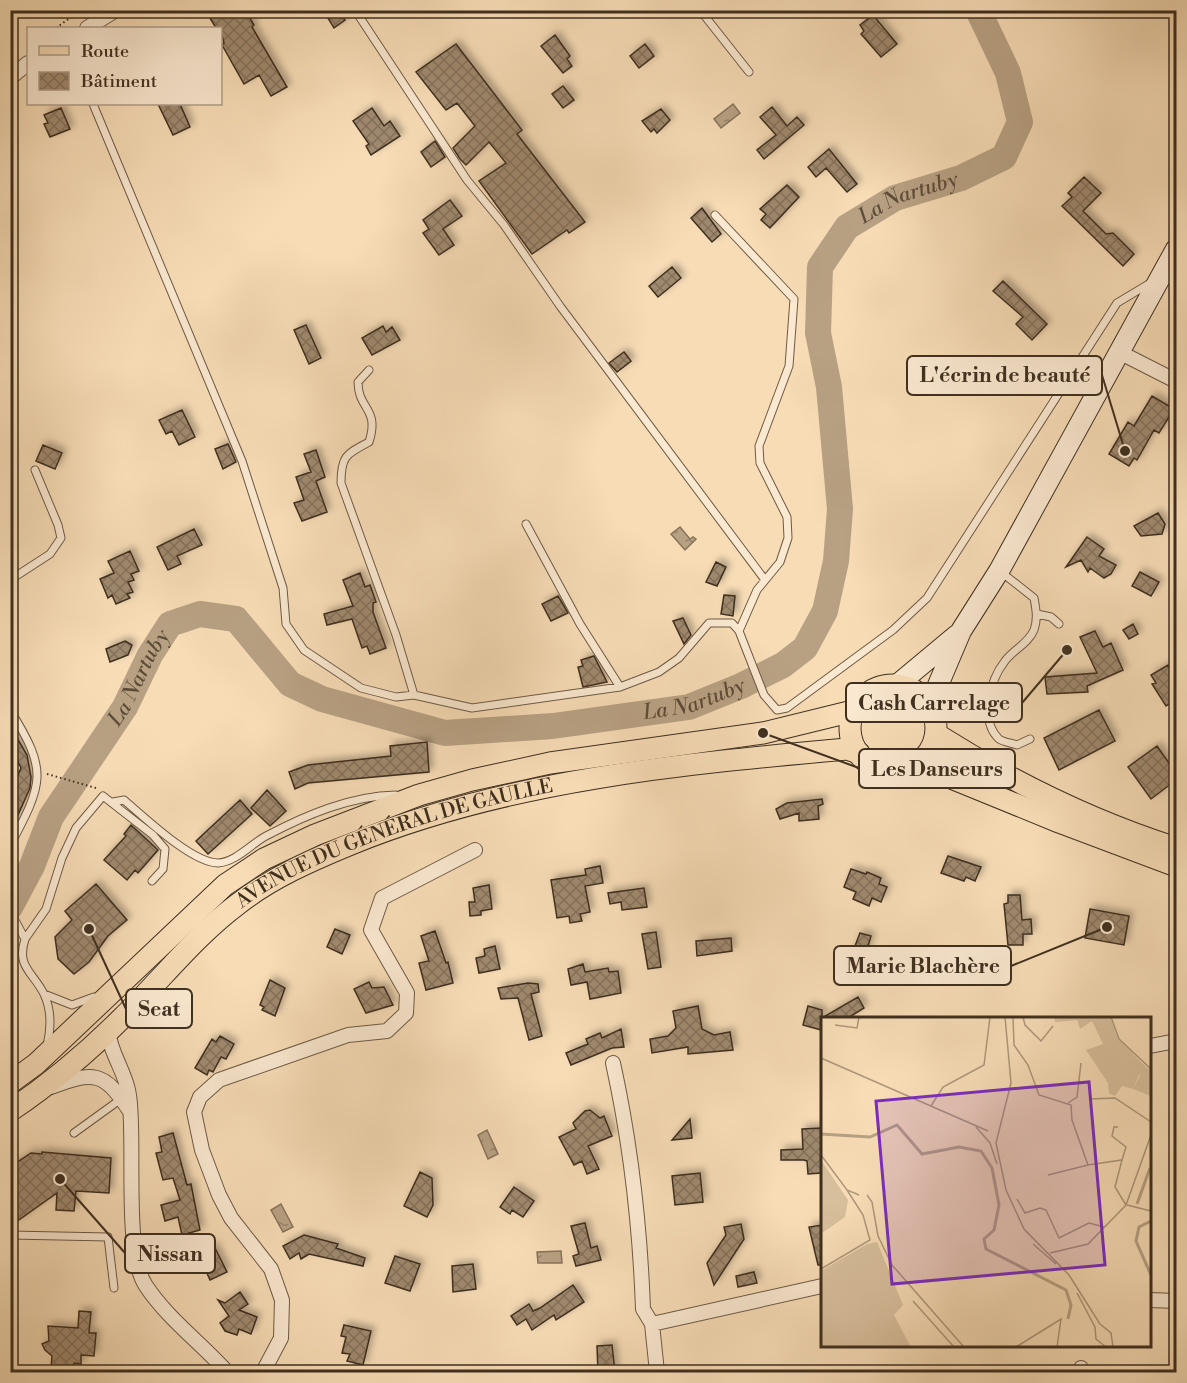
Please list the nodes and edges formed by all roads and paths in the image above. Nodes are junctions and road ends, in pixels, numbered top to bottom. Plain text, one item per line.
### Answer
1 (81, 10) edge
2 (116, 10) edge
3 (355, 10) edge
4 (700, 10) edge
5 (57, 27) edge
6 (89, 27) edge
7 (27, 64) edge
8 (749, 72) dead end
9 (10, 78) edge
10 (93, 105) edge
11 (715, 215) dead end
12 (1176, 249) edge
13 (1161, 276) junction
14 (1119, 352) junction
15 (369, 370) dead end
16 (1176, 381) edge
17 (35, 470) dead end
18 (526, 524) dead end
19 (999, 571) junction
20 (10, 580) edge
21 (765, 580) junction
22 (1037, 614) junction
23 (1059, 624) dead end
24 (739, 631) junction
25 (962, 631) junction
26 (897, 685) junction
27 (620, 687) junction
28 (414, 695) junction
29 (930, 704) junction
30 (10, 710) edge
31 (854, 711) junction
32 (936, 734) junction
33 (1030, 739) dead end
34 (859, 753) junction
35 (917, 764) junction
36 (51, 776) dead end
37 (88, 783) dead end
38 (419, 795) junction
39 (113, 802) junction
40 (10, 846) edge
41 (1176, 848) edge
42 (475, 850) dead end
43 (1176, 866) edge
44 (152, 880) dead end
45 (10, 910) edge
46 (25, 939) junction
47 (155, 951) junction
48 (44, 994) junction
49 (108, 1030) junction
50 (1176, 1041) edge
51 (1151, 1046) edge
52 (613, 1063) dead end
53 (36, 1064) junction
54 (10, 1083) edge
55 (35, 1094) junction
56 (122, 1099) junction
57 (10, 1111) edge
58 (130, 1112) junction
59 (74, 1133) dead end
60 (10, 1235) edge
61 (821, 1287) edge
62 (114, 1288) dead end
63 (1151, 1300) edge
64 (1176, 1301) edge
65 (652, 1324) junction
66 (227, 1372) edge
67 (262, 1372) edge
68 (657, 1372) edge

1 - 5 path
2 - 6 street
3 - 21 lane
4 - 8 lane
7 - 9 street
10 - 28 lane
11 - 21 lane
12 - 13 main road
13 - 14 main road
13 - 24 lane
14 - 16 street
14 - 19 main road
15 - 28 lane
17 - 20 lane
18 - 27 lane
19 - 22 lane
19 - 25 main road
21 - 24 lane
22 - 23 lane
22 - 33 lane
24 - 27 lane
25 - 26 main road
25 - 29 main road
26 - 29 main road
26 - 31 main road
27 - 28 lane
29 - 32 main road
30 - 40 lane
31 - 34 main road
31 - 38 main road, AVENUE DU GÉNÉRAL DE GAULLE
32 - 35 main road
32 - 41 main road
34 - 35 main road
34 - 49 main road, AVENUE DU GÉNÉRAL DE GAULLE
35 - 43 main road
36 - 37 path
38 - 39 lane
38 - 47 main road, AVENUE DU GÉNÉRAL DE GAULLE
39 - 44 lane
39 - 46 lane
42 - 67 street
45 - 46 lane
46 - 48 lane
47 - 48 lane
47 - 53 main road, AVENUE DU GÉNÉRAL DE GAULLE
48 - 53 lane
49 - 55 main road, AVENUE DU GÉNÉRAL DE GAULLE
49 - 58 street
50 - 51 street
52 - 65 street
53 - 54 main road, AVENUE DU GÉNÉRAL DE GAULLE
55 - 56 street
55 - 57 main road, AVENUE DU GÉNÉRAL DE GAULLE
56 - 58 street
56 - 59 lane
58 - 66 street
60 - 62 lane
61 - 65 street
63 - 64 street
65 - 68 street

